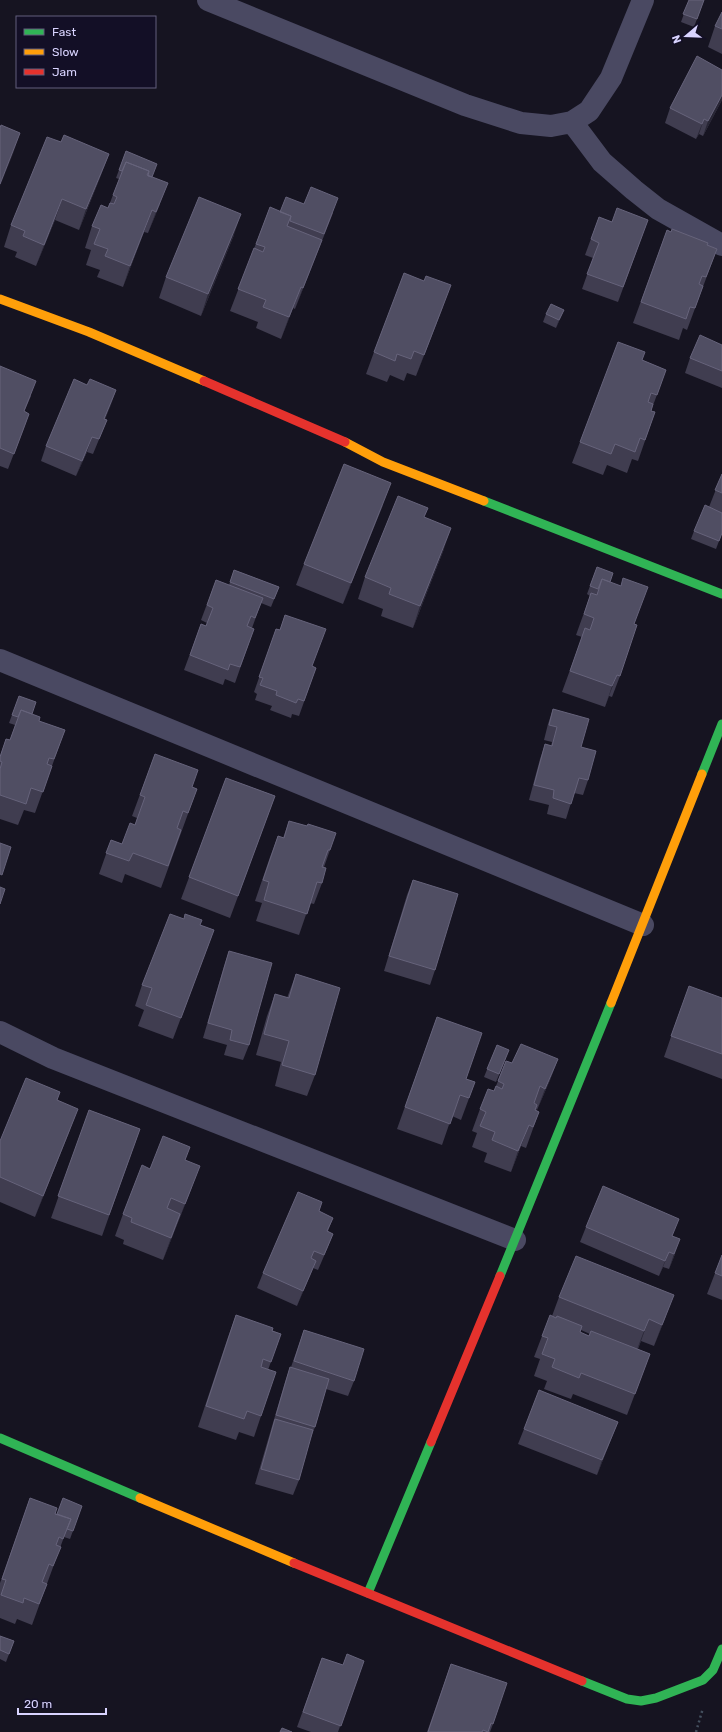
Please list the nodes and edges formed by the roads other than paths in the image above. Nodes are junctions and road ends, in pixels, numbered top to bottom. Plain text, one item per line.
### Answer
1 (208, 0) edge
2 (643, 0) edge
3 (572, 122) junction
4 (722, 245) edge
5 (0, 299) edge
6 (722, 594) edge
7 (0, 660) edge
8 (722, 724) edge
9 (643, 925) junction
10 (0, 1032) edge
11 (516, 1240) junction
12 (0, 1438) edge
13 (368, 1594) junction
14 (722, 1649) edge

1 - 3 street
2 - 3 street
3 - 4 street
5 - 6 street
7 - 9 street
8 - 9 street
9 - 11 street
10 - 11 street
11 - 13 street
12 - 13 street
13 - 14 street

